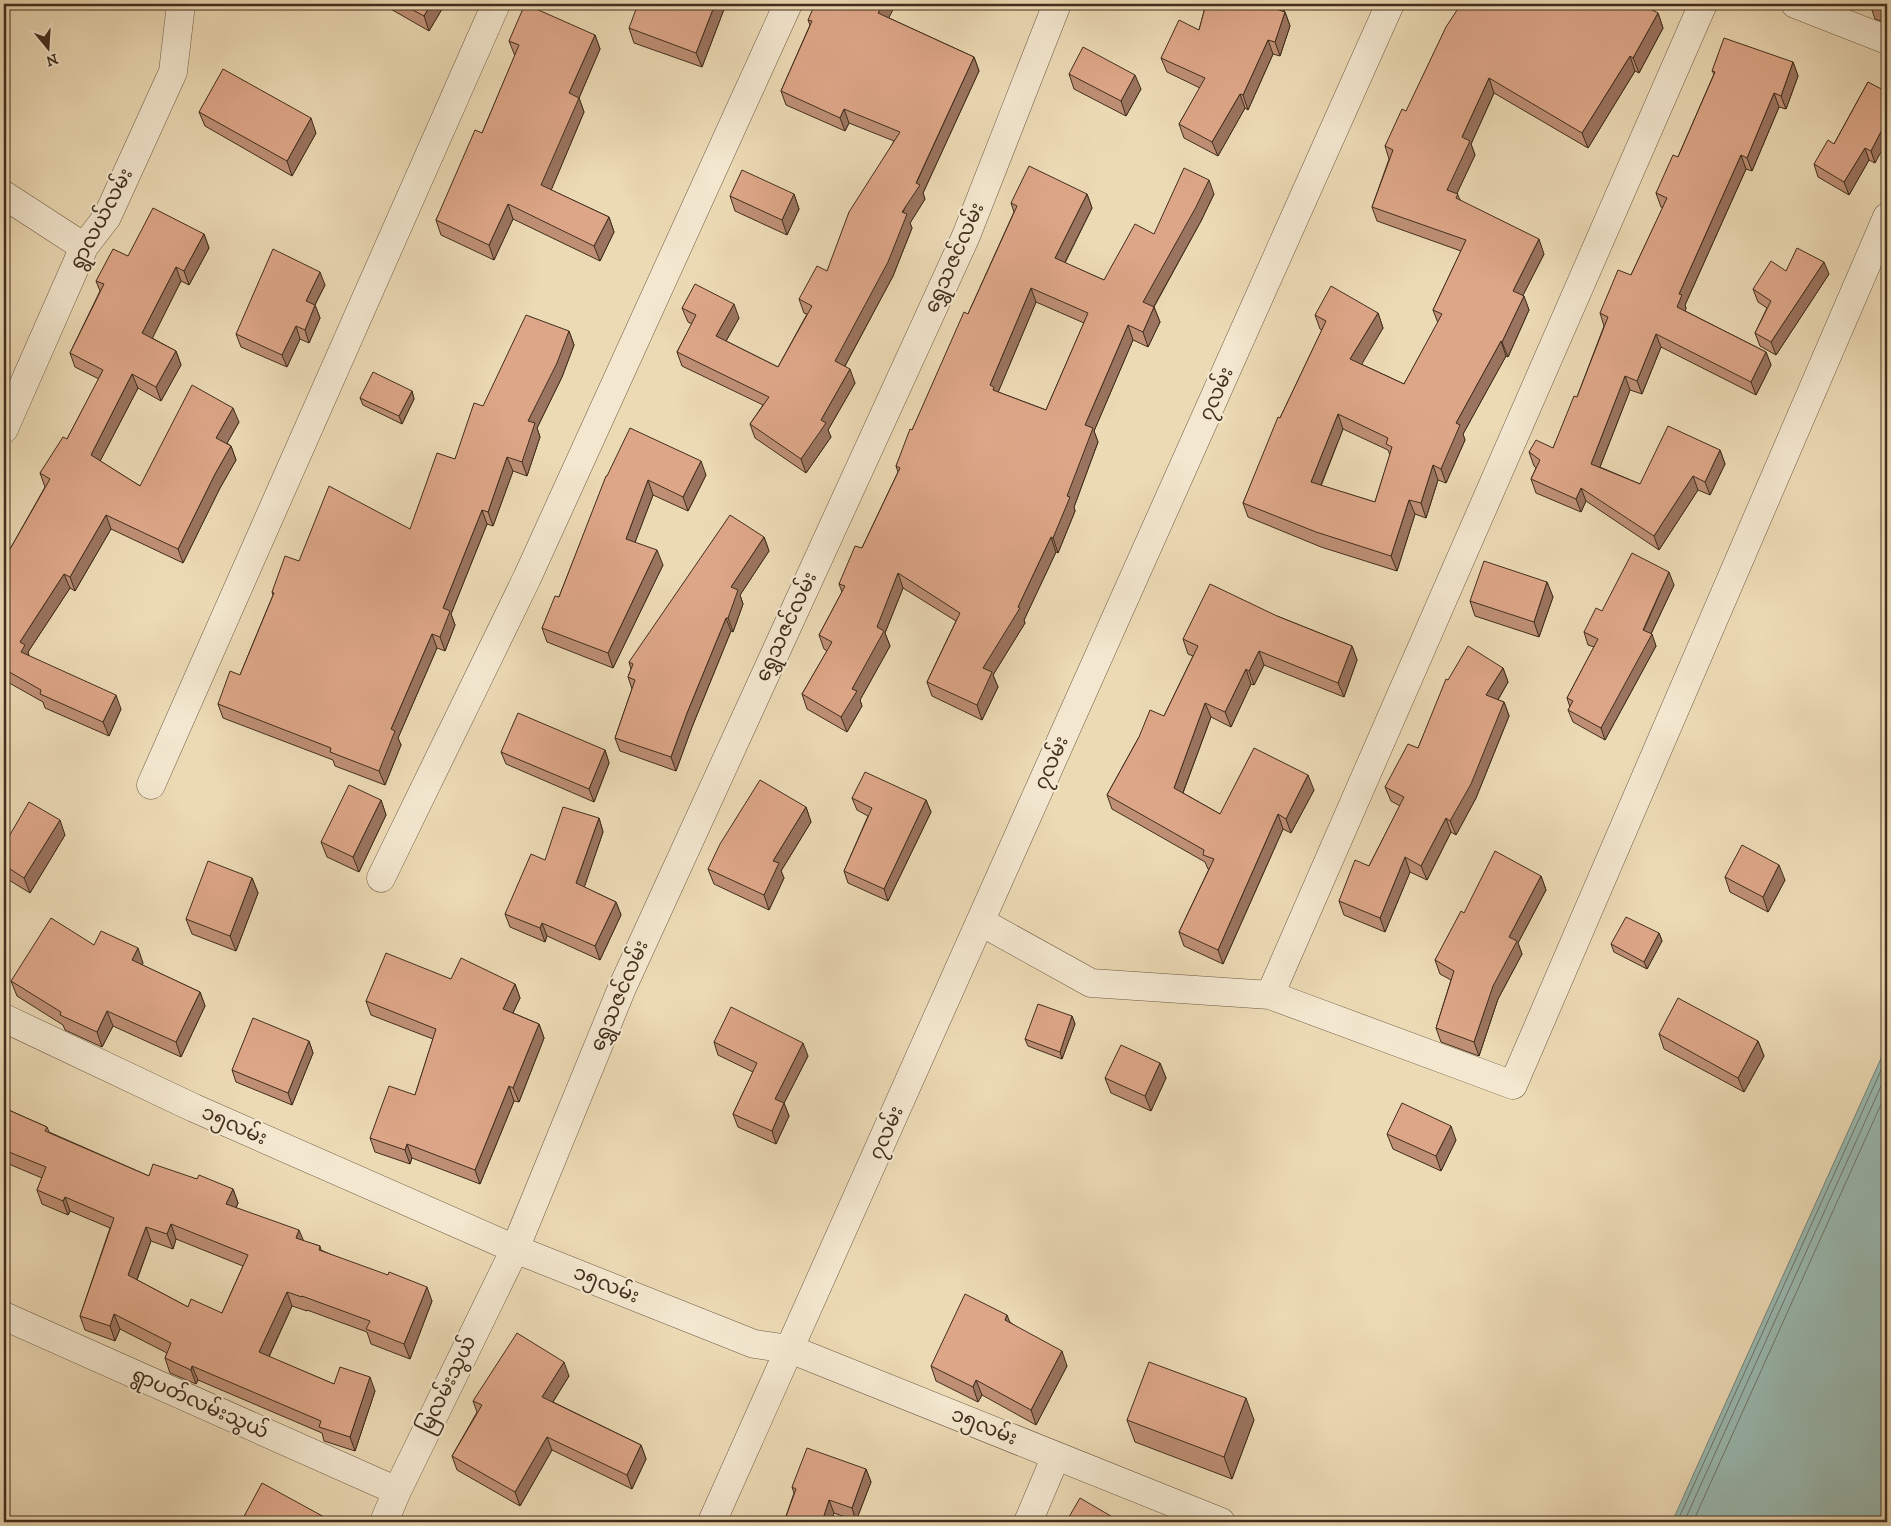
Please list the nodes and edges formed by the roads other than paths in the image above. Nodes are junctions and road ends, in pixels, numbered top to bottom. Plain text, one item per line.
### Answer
1 (181, 4) edge
2 (496, 4) edge
3 (788, 4) edge
4 (1057, 4) edge
5 (1390, 4) edge
6 (1703, 4) edge
7 (1795, 4) edge
8 (1887, 40) edge
9 (4, 195) edge
10 (1887, 217) edge
11 (84, 247) junction
12 (4, 429) edge
13 (151, 785) dead end
14 (381, 878) dead end
15 (981, 922) junction
16 (1270, 995) junction
17 (4, 1018) edge
18 (515, 1249) junction
19 (4, 1316) edge
20 (790, 1349) junction
21 (1056, 1456) junction
22 (397, 1491) junction
23 (384, 1522) edge
24 (712, 1522) edge
25 (1028, 1522) edge
26 (1221, 1522) edge

1 - 11 street, ရွာလယ်လမ်း
2 - 13 street
3 - 14 street
4 - 18 street, ရွှေသဇင်လမ်း
5 - 15 street, ၇လမ်း
6 - 16 street
7 - 8 street
9 - 11 street
10 - 16 street
11 - 12 street, ရွာလယ်လမ်း
15 - 16 street
15 - 20 street, ၇လမ်း
17 - 18 street, ၁၅လမ်း
18 - 20 street, ၁၅လမ်း
18 - 22 street, မြလမ်းသွယ်
19 - 22 street, ရွာပတ်လမ်းသွယ်
20 - 21 street, ၁၅လမ်း
20 - 24 street, ၇လမ်း
21 - 25 street
21 - 26 street, ၁၅လမ်း
22 - 23 street, မြလမ်းသွယ်

